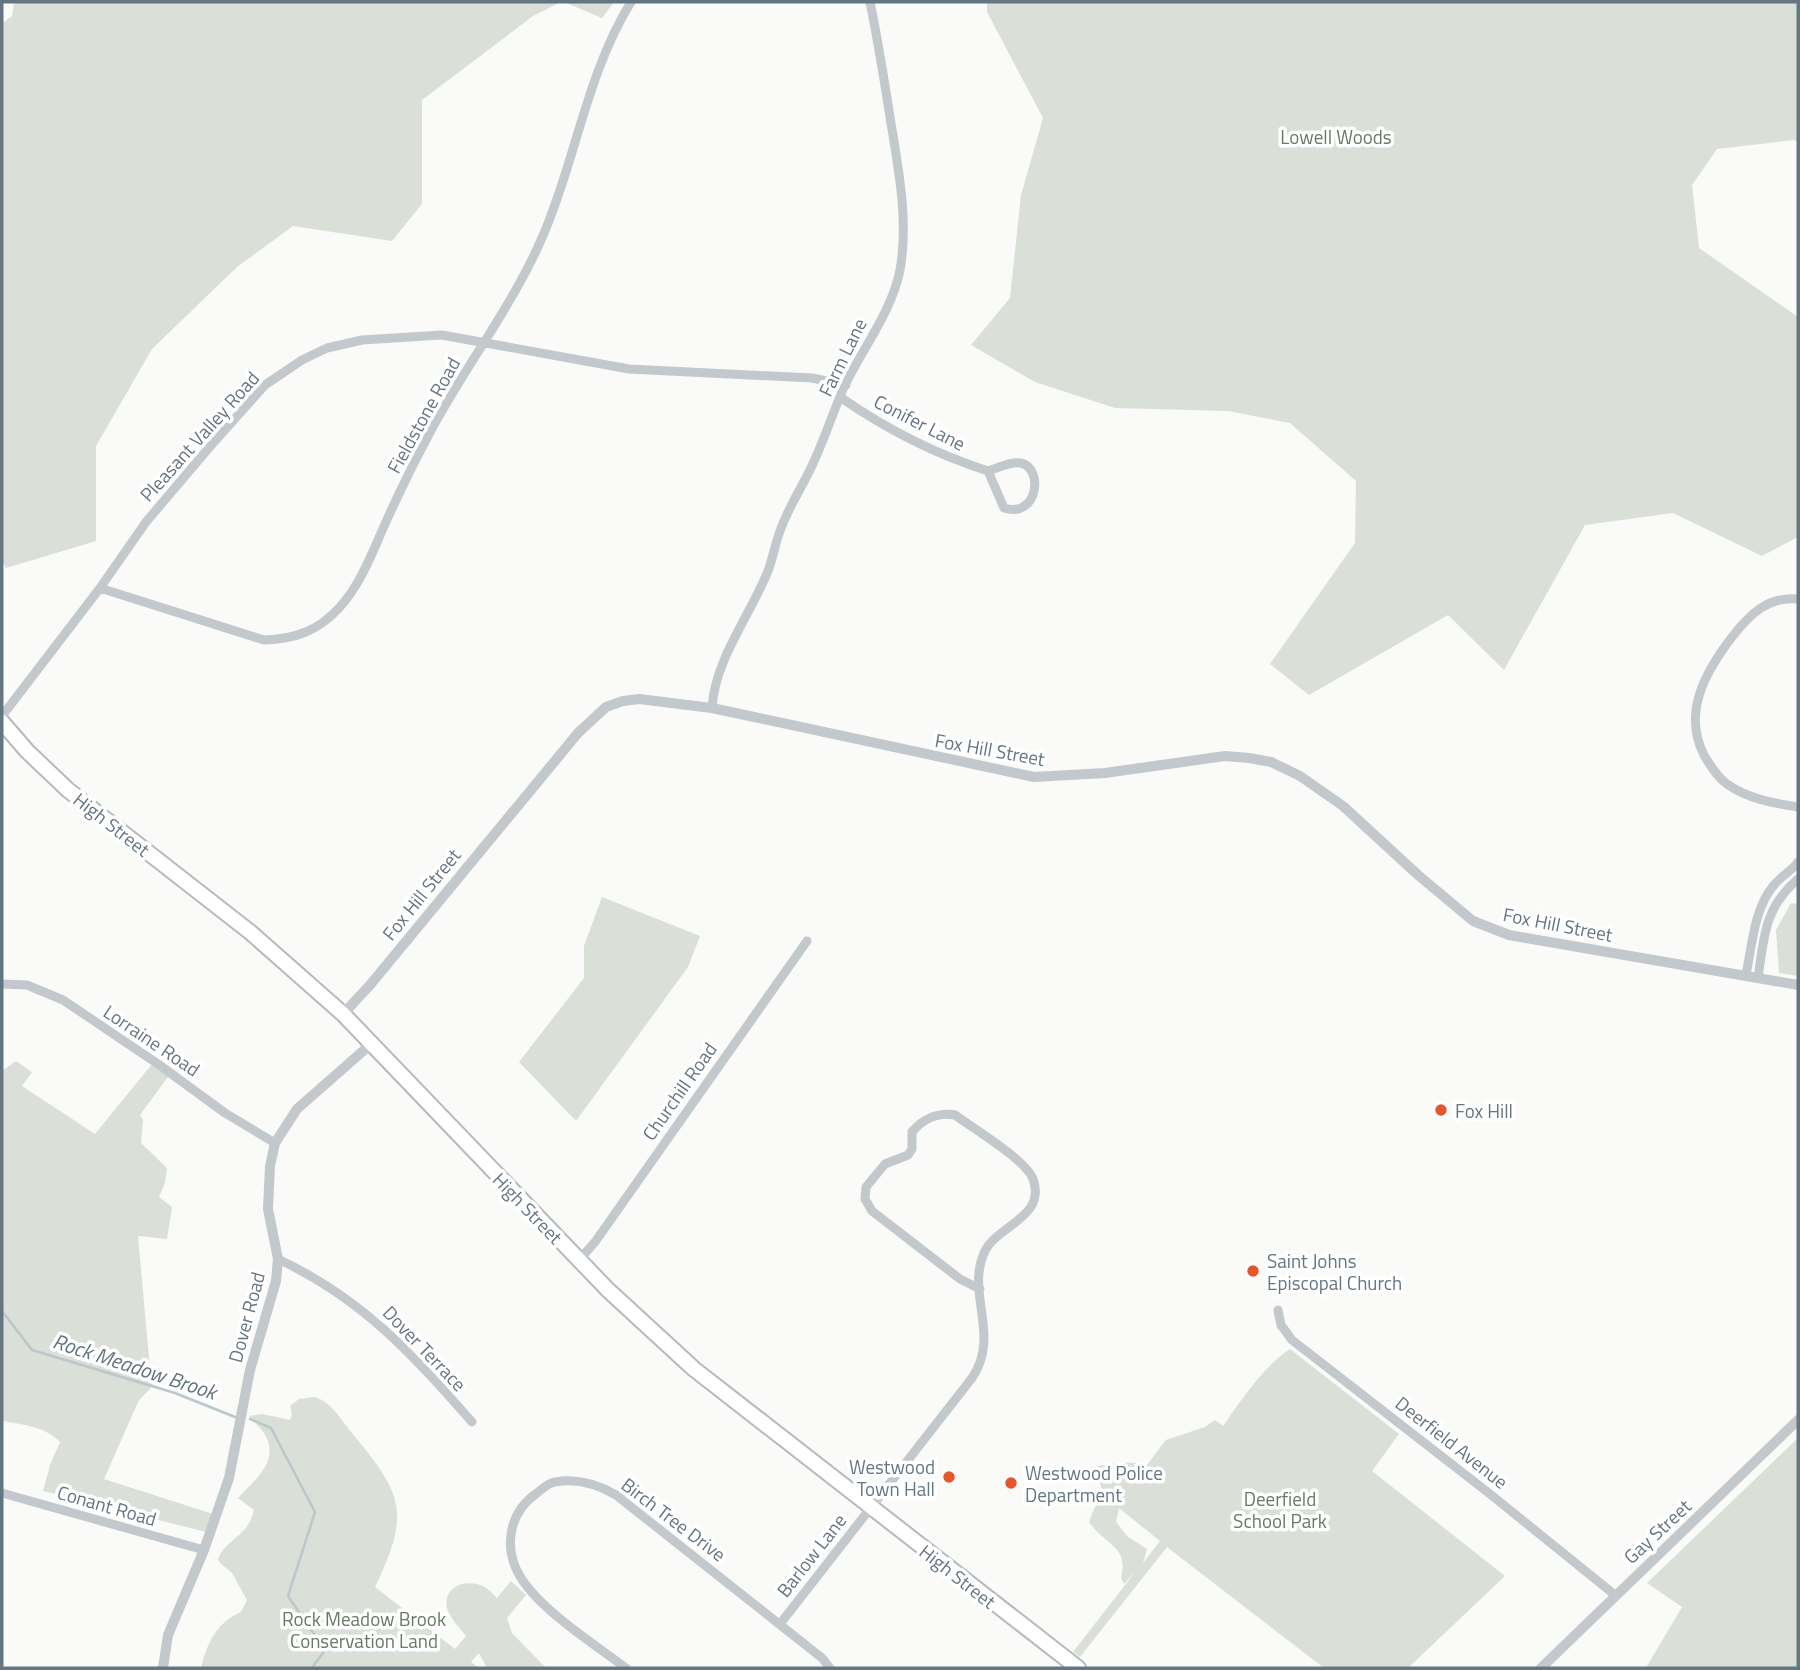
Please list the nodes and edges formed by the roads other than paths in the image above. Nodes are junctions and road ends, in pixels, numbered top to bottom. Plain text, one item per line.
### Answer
1 (631, 2) edge
2 (870, 2) edge
3 (485, 343) junction
4 (846, 385) junction
5 (840, 397) junction
6 (988, 471) junction
7 (100, 588) junction
8 (1798, 599) edge
9 (712, 708) junction
10 (2, 716) edge
11 (2, 722) edge
12 (1798, 807) edge
13 (1798, 862) edge
14 (1798, 879) edge
15 (807, 941) dead end
16 (1746, 975) junction
17 (1759, 978) junction
18 (2, 984) edge
19 (1798, 985) edge
20 (343, 1014) junction
21 (371, 1044) junction
22 (275, 1143) junction
23 (278, 1259) junction
24 (579, 1260) junction
25 (980, 1289) junction
26 (1278, 1310) dead end
27 (1798, 1420) edge
28 (472, 1422) dead end
29 (2, 1493) edge
30 (870, 1507) junction
31 (204, 1550) junction
32 (1615, 1595) junction
33 (780, 1624) junction
34 (163, 1668) edge
35 (626, 1668) edge
36 (830, 1668) edge
37 (1078, 1668) edge
38 (1541, 1668) edge

1 - 3 street, Fieldstone Road
2 - 4 street, Farm Lane
3 - 4 street, Pleasant Valley Road
3 - 7 street, Pleasant Valley Road
3 - 7 street, Fieldstone Road
4 - 5 street, Farm Lane
5 - 6 street, Conifer Lane
5 - 9 street, Farm Lane
6 - 6 street
7 - 10 street, Pleasant Valley Road
8 - 12 street
9 - 16 street, Fox Hill Street
9 - 20 street, Fox Hill Street
11 - 20 main road, High Street
13 - 16 street
14 - 17 street
15 - 24 street, Churchill Road
16 - 17 street, Fox Hill Street
17 - 19 street, Fox Hill Street
18 - 22 street, Lorraine Road
20 - 21 main road, High Street
21 - 22 street, Dover Road
21 - 24 main road, High Street
22 - 23 street, Dover Road
23 - 28 street, Dover Terrace
23 - 31 street, Dover Road
24 - 30 main road, High Street
25 - 25 street, Barlow Lane
25 - 30 street, Barlow Lane
26 - 32 street, Deerfield Avenue
27 - 32 street, Gay Street
29 - 31 street, Conant Road
30 - 33 street, Barlow Lane
30 - 37 main road, High Street
31 - 34 street, Dover Road
32 - 38 street, Gay Street
33 - 35 street, Birch Tree Drive
33 - 36 street, Birch Tree Drive

